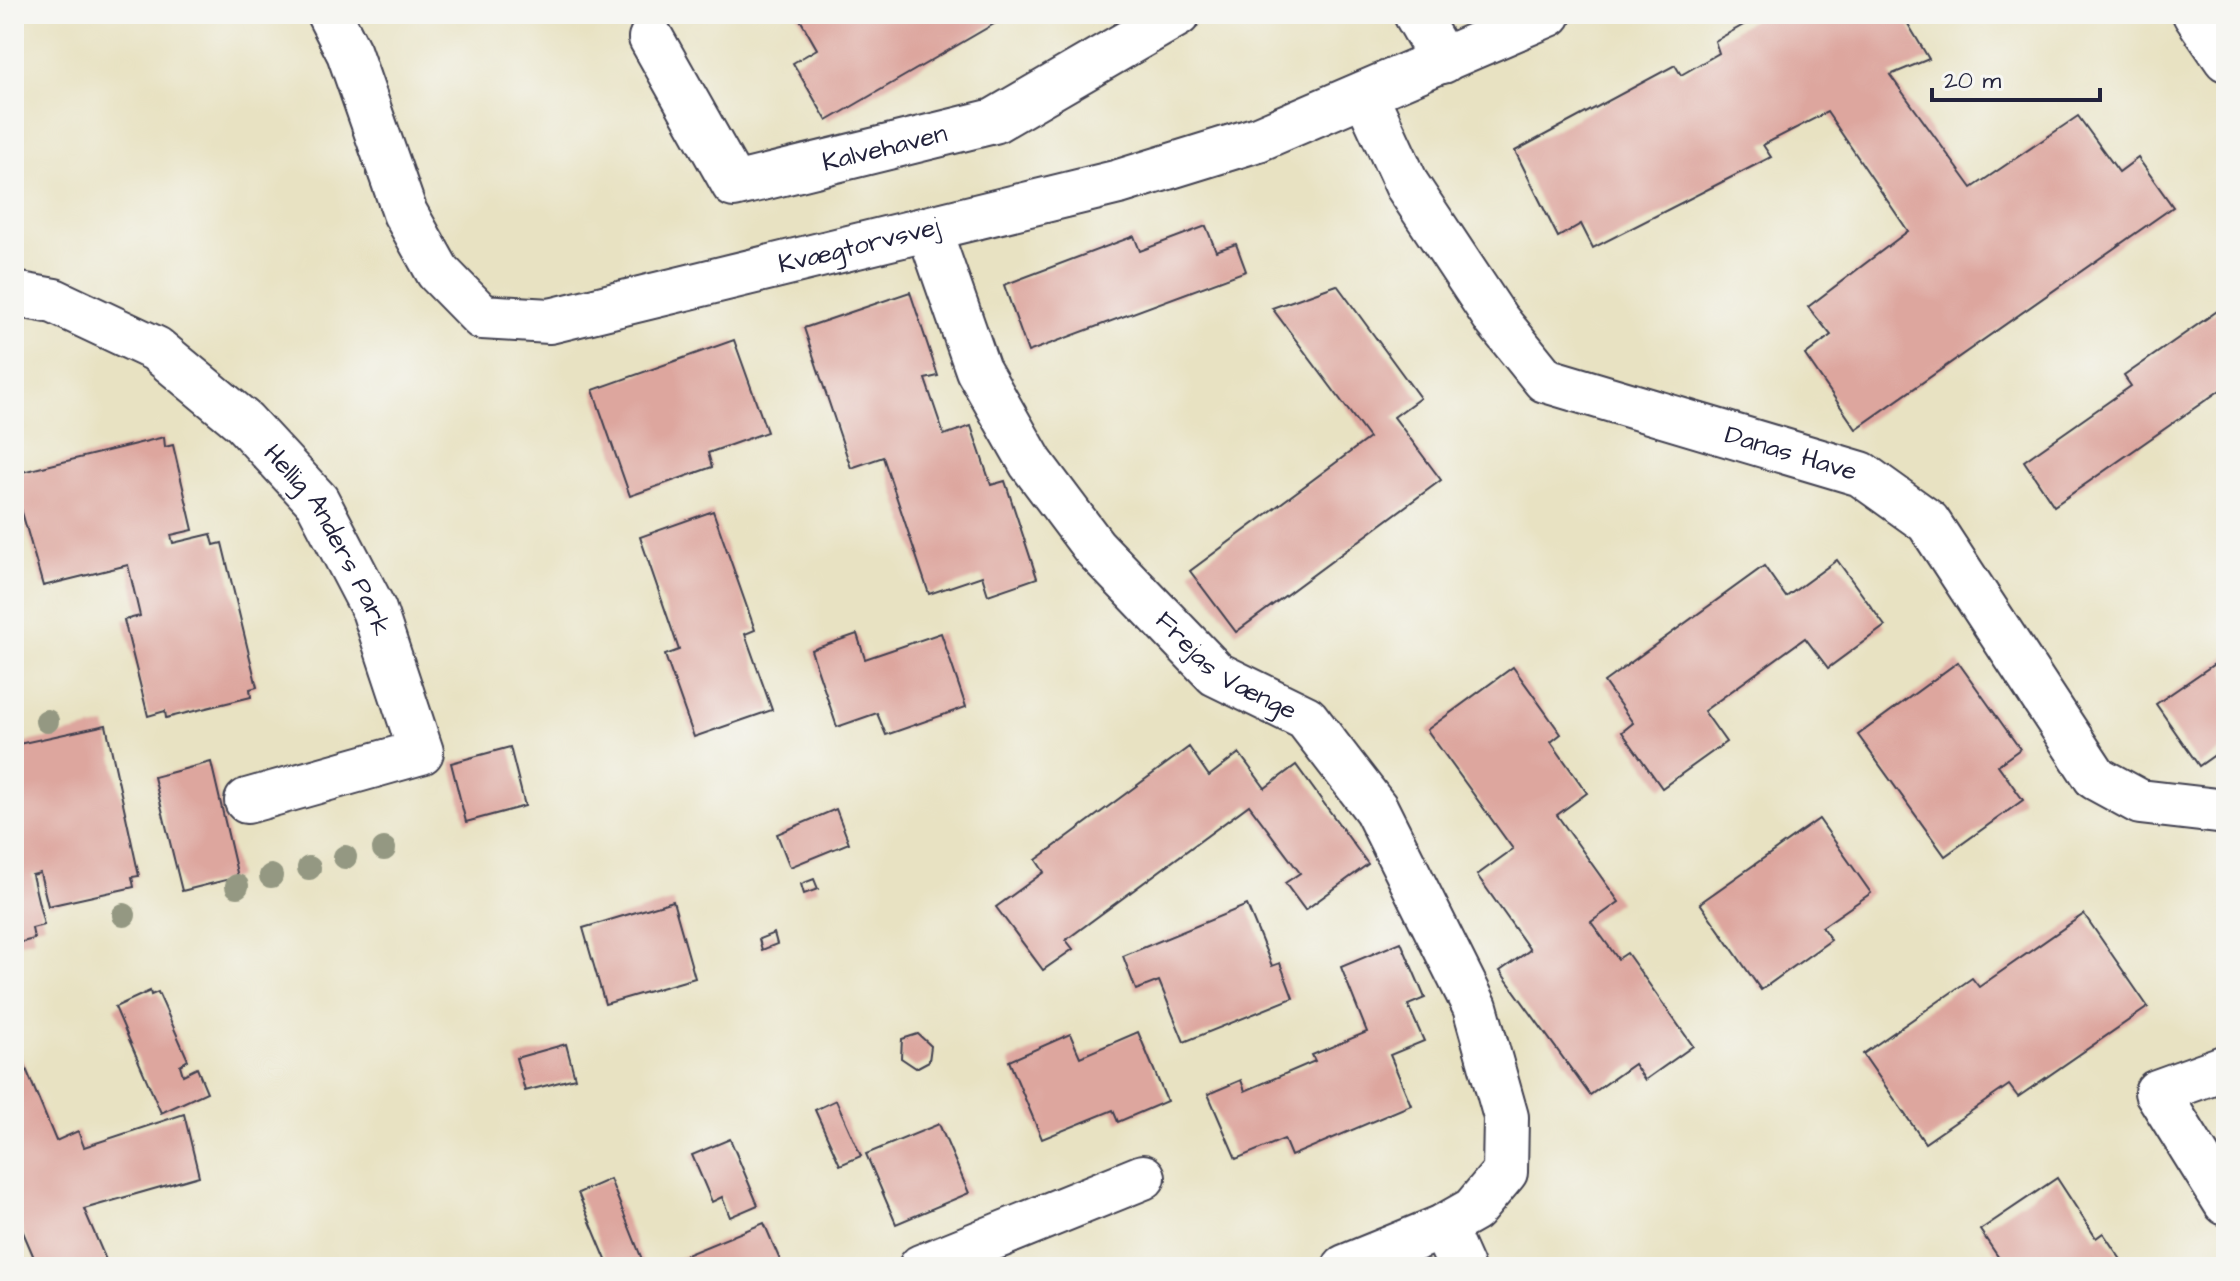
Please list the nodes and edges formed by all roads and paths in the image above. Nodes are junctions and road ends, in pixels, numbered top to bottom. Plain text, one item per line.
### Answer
1 (329, 14) edge
2 (1178, 14) edge
3 (1416, 14) edge
4 (1549, 14) edge
5 (2195, 14) edge
6 (651, 38) dead end
7 (2226, 59) edge
8 (1443, 61) junction
9 (1365, 94) junction
10 (929, 230) junction
11 (14, 294) edge
12 (247, 801) dead end
13 (2226, 812) edge
14 (2226, 1067) edge
15 (1143, 1177) dead end
16 (2226, 1203) edge
17 (1443, 1227) junction
18 (921, 1267) edge
19 (1345, 1267) edge
20 (1461, 1267) edge

1 - 10 street, Kvægtorvsvej
2 - 6 street, Kalvehaven
3 - 8 street
4 - 8 street, Kvægtorvsvej
5 - 7 street
8 - 9 street, Kvægtorvsvej
9 - 10 street, Kvægtorvsvej
9 - 13 street, Danas Have
10 - 17 street, Frejas Vænge
11 - 12 street, Hellig Anders Park
14 - 16 street
15 - 18 street
17 - 19 street, Frejas Vænge
17 - 20 street

